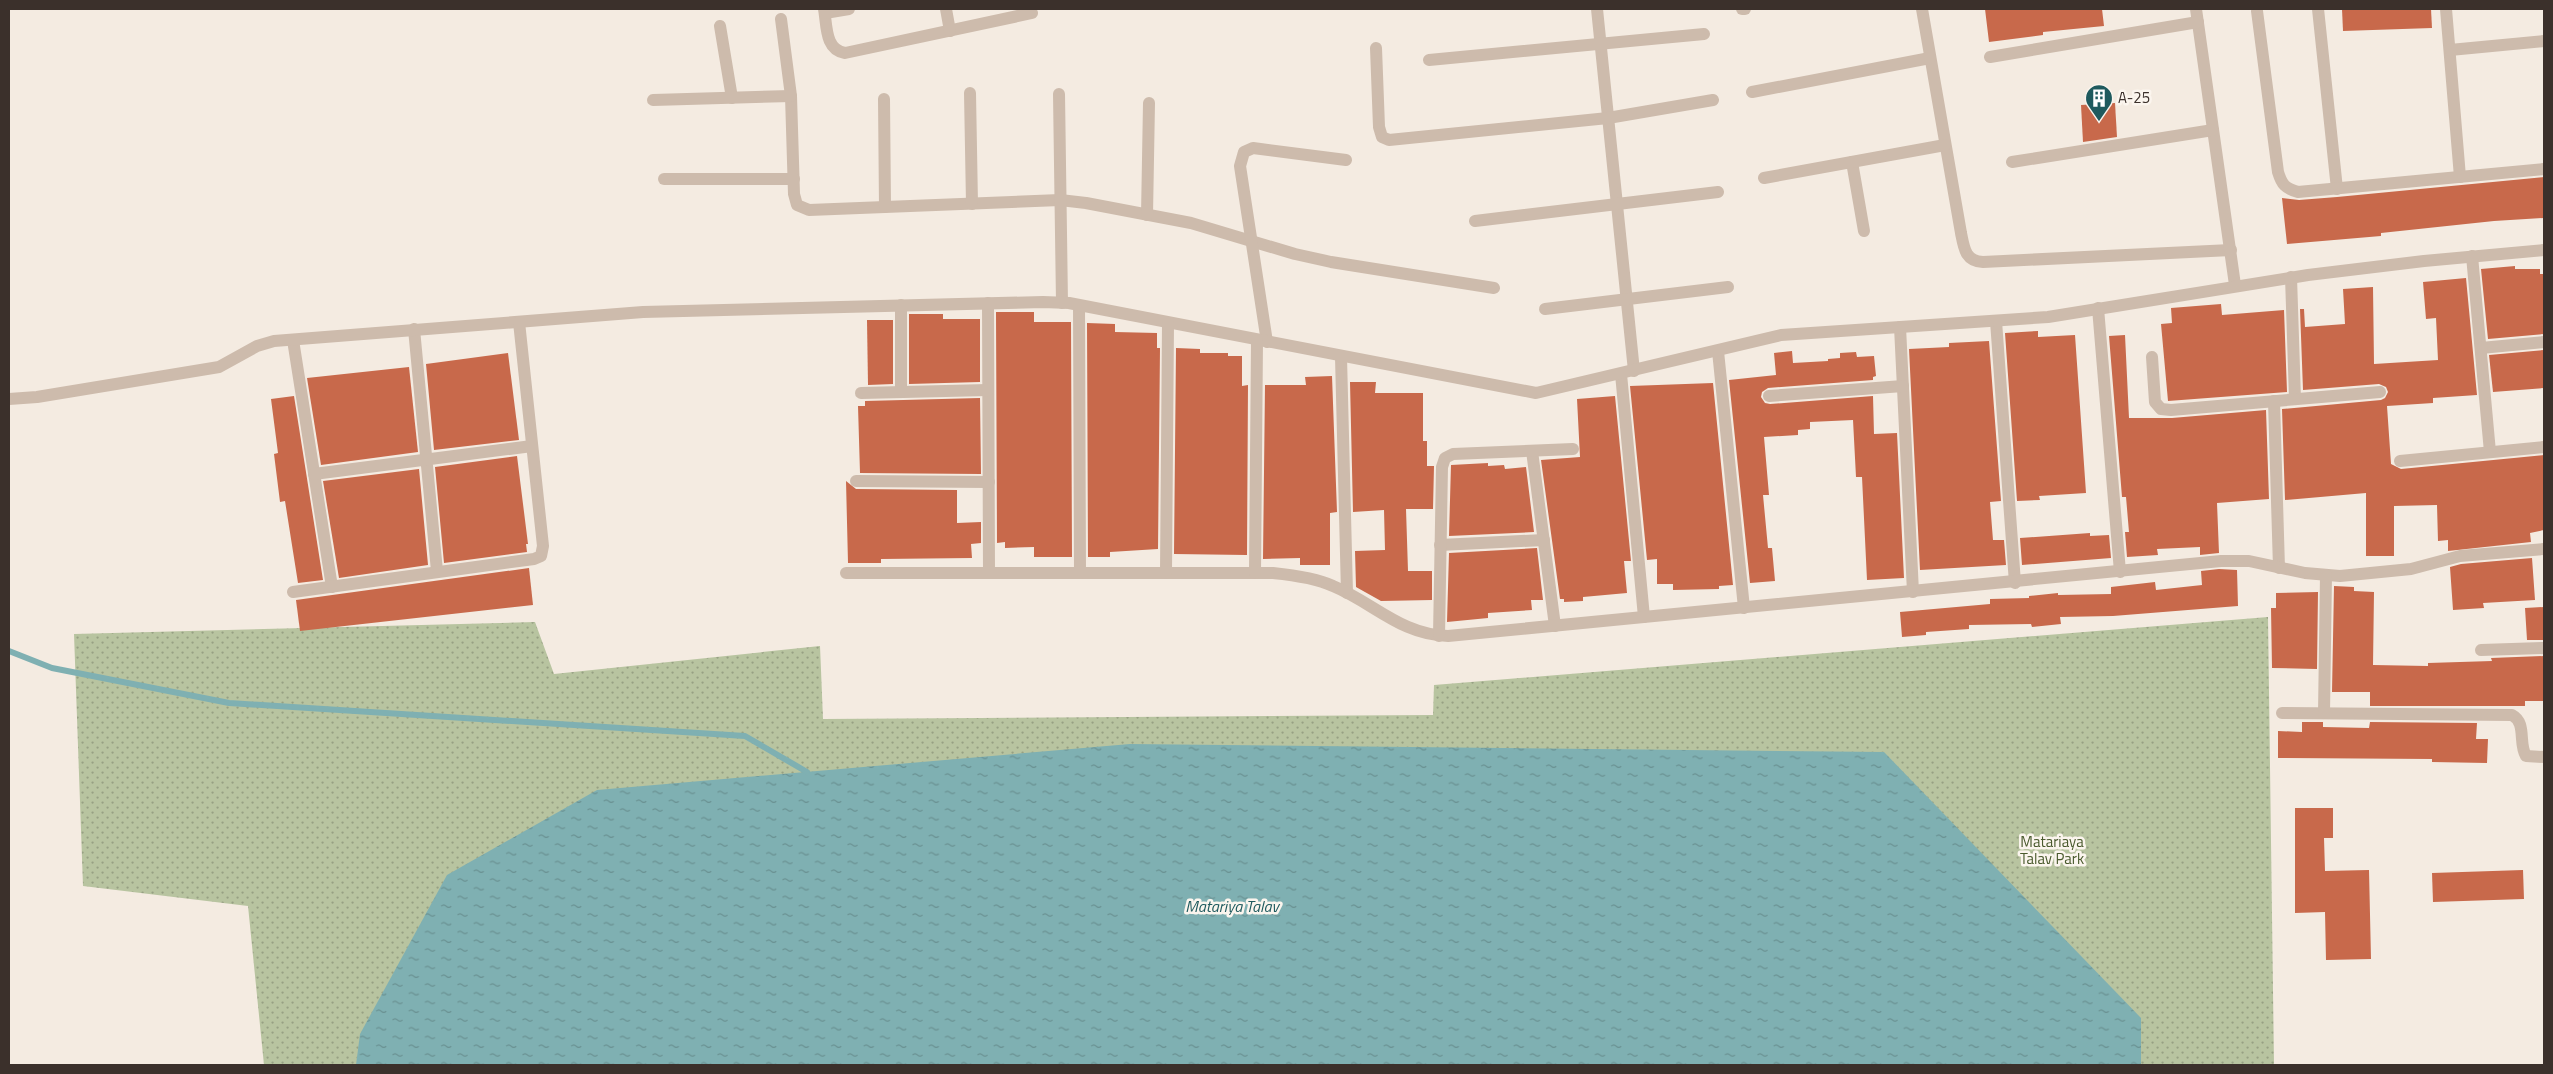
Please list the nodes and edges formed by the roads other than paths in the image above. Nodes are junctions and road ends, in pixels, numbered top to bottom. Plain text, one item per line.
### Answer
1 (848, 9) edge
2 (946, 9) edge
3 (1597, 9) edge
4 (1922, 9) edge
5 (2196, 9) edge
6 (2318, 9) edge
7 (2446, 9) edge
8 (824, 11) edge
9 (2257, 11) dead end
10 (1032, 13) dead end
11 (781, 19) dead end
12 (2198, 22) junction
13 (720, 26) dead end
14 (950, 30) junction
15 (1704, 34) dead end
16 (2544, 42) edge
17 (1601, 44) junction
18 (1376, 48) dead end
19 (2450, 50) junction
20 (1990, 57) dead end
21 (1930, 58) junction
22 (1429, 60) dead end
23 (1752, 92) dead end
24 (970, 93) dead end
25 (1059, 94) dead end
26 (790, 96) junction
27 (732, 98) junction
28 (884, 99) dead end
29 (652, 100) dead end
30 (1713, 100) dead end
31 (1149, 103) dead end
32 (1608, 118) junction
33 (2213, 130) junction
34 (1945, 145) junction
35 (1346, 160) dead end
36 (1852, 162) junction
37 (2012, 162) dead end
38 (2544, 169) edge
39 (2460, 177) junction
40 (1764, 178) dead end
41 (664, 179) dead end
42 (794, 179) junction
43 (2337, 189) junction
44 (1718, 192) dead end
45 (1060, 200) junction
46 (972, 204) junction
47 (1617, 206) junction
48 (885, 207) junction
49 (1147, 215) junction
50 (1476, 221) dead end
51 (1864, 231) dead end
52 (1250, 241) junction
53 (2231, 250) junction
54 (2544, 250) edge
55 (2472, 256) junction
56 (2291, 277) junction
57 (2235, 285) junction
58 (1728, 286) dead end
59 (1494, 288) dead end
60 (1626, 299) junction
61 (988, 303) junction
62 (1062, 303) junction
63 (900, 305) junction
64 (1079, 306) junction
65 (2098, 308) junction
66 (1545, 310) dead end
67 (1996, 321) junction
68 (519, 322) junction
69 (1168, 324) junction
70 (1900, 327) junction
71 (414, 329) junction
72 (293, 340) junction
73 (1262, 341) junction
74 (2544, 342) edge
75 (2481, 348) junction
76 (1718, 351) junction
77 (1341, 357) junction
78 (2152, 357) dead end
79 (1628, 372) junction
80 (1903, 386) junction
81 (988, 390) junction
82 (900, 392) junction
83 (2380, 392) dead end
84 (861, 393) dead end
85 (1769, 396) dead end
86 (9, 399) edge
87 (2295, 399) junction
88 (2274, 401) junction
89 (532, 446) junction
90 (2544, 447) edge
91 (1572, 449) dead end
92 (1532, 452) junction
93 (2490, 452) junction
94 (426, 460) junction
95 (2400, 461) dead end
96 (314, 474) junction
97 (856, 482) dead end
98 (989, 482) junction
99 (1544, 540) junction
100 (1440, 545) junction
101 (2544, 549) edge
102 (2279, 568) junction
103 (437, 571) junction
104 (2120, 572) junction
105 (846, 573) dead end
106 (989, 573) junction
107 (1080, 573) junction
108 (1166, 573) junction
109 (1255, 573) junction
110 (2326, 575) junction
111 (2015, 583) junction
112 (332, 587) junction
113 (293, 592) dead end
114 (1913, 592) junction
115 (1347, 593) junction
116 (1744, 608) junction
117 (1644, 617) junction
118 (1555, 626) junction
119 (1439, 636) junction
120 (2544, 648) edge
121 (2481, 650) dead end
122 (2282, 713) dead end
123 (2324, 713) junction
124 (2544, 756) edge

1 - 8 street
2 - 14 street
3 - 17 street
4 - 21 street
5 - 12 street
6 - 43 street
7 - 19 street
8 - 14 street
9 - 43 street
10 - 14 street
11 - 26 street
12 - 20 street
12 - 33 street
13 - 27 street
15 - 17 street
16 - 19 street
17 - 22 street
17 - 32 street
18 - 32 street
19 - 39 street
21 - 23 street
21 - 34 street
24 - 46 street
25 - 45 street
26 - 27 street
26 - 42 street
27 - 29 street
28 - 48 street
30 - 32 street
31 - 49 street
32 - 47 street
33 - 37 street
33 - 53 street
34 - 36 street
34 - 53 street
35 - 52 street
36 - 40 street
36 - 51 street
38 - 39 street
39 - 43 street
41 - 42 street
42 - 48 street
44 - 47 street
45 - 46 street
45 - 49 street
45 - 62 street
46 - 48 street
47 - 50 street
47 - 60 street
49 - 52 street
52 - 59 street
52 - 73 street
53 - 57 street
54 - 55 street
55 - 56 street
55 - 75 street
56 - 57 street
56 - 87 street
57 - 65 street
58 - 60 street
60 - 66 street
60 - 79 street
61 - 62 street
61 - 63 street
61 - 81 street
62 - 64 street
63 - 68 street
63 - 82 street
64 - 69 street
64 - 107 street
65 - 67 street
65 - 104 street
67 - 70 street
67 - 111 street
68 - 71 street
68 - 89 street
69 - 73 street
69 - 108 street
70 - 76 street
70 - 80 street
71 - 72 street
71 - 94 street
72 - 86 street
72 - 96 street
73 - 77 street
73 - 109 street
74 - 75 street
75 - 93 street
76 - 79 street
76 - 116 street
77 - 79 street
77 - 115 street
78 - 88 street
79 - 117 street
80 - 85 street
80 - 114 street
81 - 82 street
81 - 98 street
82 - 84 street
83 - 87 street
87 - 88 street
88 - 102 street
89 - 94 street
89 - 103 street
90 - 93 street
91 - 92 street
92 - 99 street
92 - 100 street
93 - 95 street
94 - 96 street
94 - 103 street
96 - 112 street
97 - 98 street
98 - 106 street
99 - 100 street
99 - 118 street
100 - 119 street
101 - 110 street
102 - 104 street
102 - 110 street
103 - 112 street
104 - 111 street
105 - 106 street
106 - 107 street
107 - 108 street
108 - 109 street
109 - 115 street
110 - 123 street
111 - 114 street
112 - 113 street
114 - 116 street
115 - 119 street
116 - 117 street
117 - 118 street
118 - 119 street
120 - 121 street
122 - 123 street
123 - 124 street

